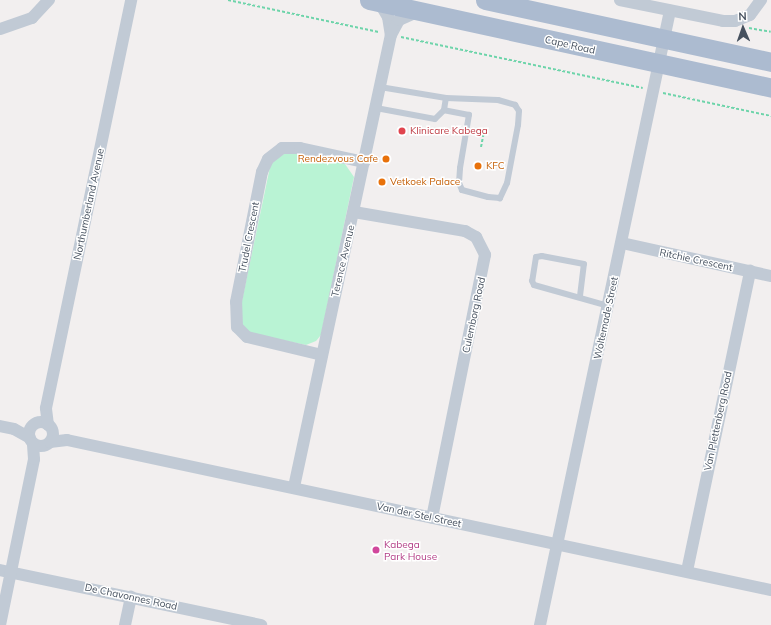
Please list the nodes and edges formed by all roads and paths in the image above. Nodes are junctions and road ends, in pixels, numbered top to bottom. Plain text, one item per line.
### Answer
1 (49, 0) edge
2 (131, 0) edge
3 (228, 0) edge
4 (485, 0) edge
5 (620, 0) edge
6 (761, 0) edge
7 (374, 1) edge
8 (420, 11) junction
9 (670, 11) junction
10 (735, 21) junction
11 (0, 29) edge
12 (771, 32) edge
13 (391, 35) junction
14 (664, 39) junction
15 (771, 62) edge
16 (658, 65) junction
17 (380, 87) junction
18 (771, 88) edge
19 (653, 91) junction
20 (446, 98) junction
21 (376, 108) junction
22 (444, 110) junction
23 (771, 116) edge
24 (484, 132) dead end
25 (481, 147) dead end
26 (364, 162) junction
27 (354, 212) junction
28 (622, 243) junction
29 (750, 271) junction
30 (771, 276) edge
31 (580, 296) junction
32 (608, 306) junction
33 (322, 355) junction
34 (0, 426) edge
35 (41, 434) junction
36 (294, 487) junction
37 (432, 518) junction
38 (558, 544) junction
39 (6, 571) edge
40 (687, 571) junction
41 (771, 590) edge
42 (130, 597) junction
43 (0, 625) edge
44 (125, 625) edge
45 (261, 625) edge
46 (540, 625) edge

1 - 11 street
2 - 35 street, Northumberland Avenue
3 - 13 path
4 - 14 main road
5 - 9 street
6 - 10 street
7 - 8 main road, Cape Road
7 - 13 street, Terence Avenue
8 - 13 street, Terence Avenue
8 - 16 main road, Cape Road
9 - 10 street
9 - 14 street, Woltemade Street
10 - 12 path
13 - 17 street, Terence Avenue
13 - 19 path
14 - 15 main road
14 - 16 street, Woltemade Street
16 - 18 main road, Cape Road
16 - 19 street, Woltemade Street
17 - 20 lane
17 - 21 street, Terence Avenue
19 - 23 path
19 - 28 street, Woltemade Street
20 - 22 lane
20 - 22 lane
21 - 22 lane
21 - 26 street, Terence Avenue
24 - 25 path
26 - 27 street, Terence Avenue
26 - 33 street, Trudel Crescent
27 - 33 street, Terence Avenue
27 - 37 street, Culemborg Road
28 - 29 street, Ritchie Crescent
28 - 32 street, Woltemade Street
29 - 30 street, Ritchie Crescent
29 - 40 street, Van Plettenberg Road
31 - 31 lane
31 - 32 lane
32 - 38 street, Woltemade Street
33 - 36 street, Terence Avenue
34 - 35 street, Van der Stel Street
35 - 36 street, Van der Stel Street
35 - 39 street
36 - 37 street, Van der Stel Street
37 - 38 street, Van der Stel Street
38 - 40 street, Van der Stel Street
38 - 46 street, Woltemade Street
39 - 42 street, De Chavonnes Road
39 - 43 street
40 - 41 street, Van der Stel Street
42 - 44 street
42 - 45 street, De Chavonnes Road

